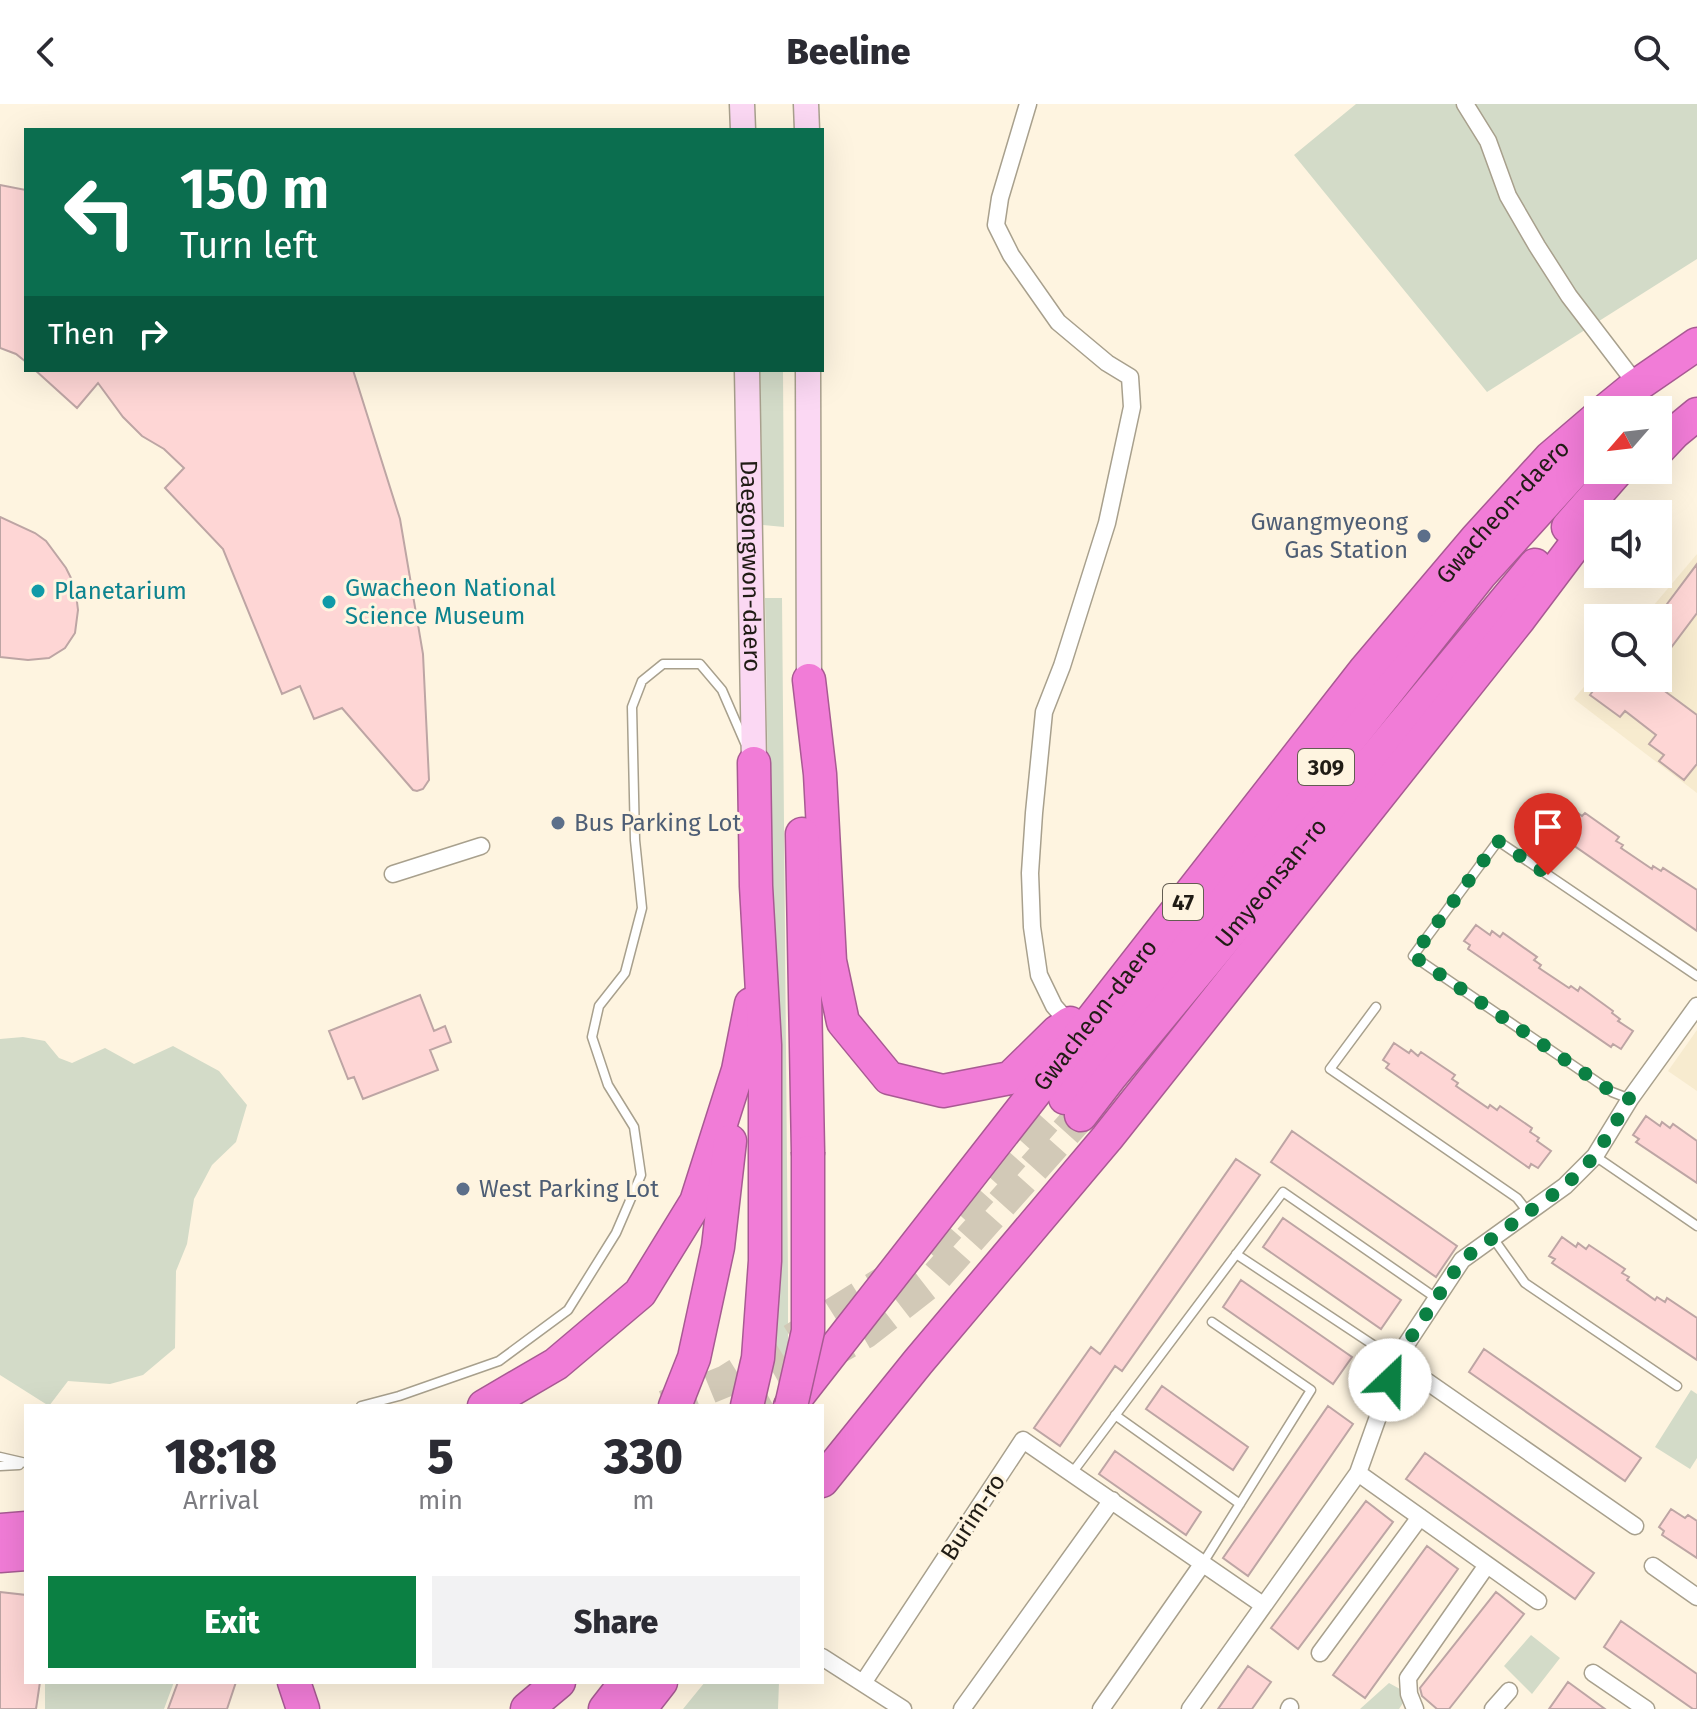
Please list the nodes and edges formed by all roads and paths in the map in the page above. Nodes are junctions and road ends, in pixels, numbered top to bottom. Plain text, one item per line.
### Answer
1 (742, 104) edge
2 (806, 104) edge
3 (1028, 104) edge
4 (1465, 104) edge
5 (743, 128) edge
6 (807, 128) edge
7 (1697, 344) edge
8 (747, 372) edge
9 (808, 372) edge
10 (1630, 394) edge
11 (1584, 429) edge
12 (1584, 460) edge
13 (1606, 484) edge
14 (1627, 484) edge
15 (1613, 500) edge
16 (1584, 533) edge
17 (809, 680) junction
18 (754, 763) junction
19 (481, 846) dead end
20 (393, 874) dead end
21 (760, 953) junction
22 (1697, 976) edge
23 (1109, 996) junction
24 (1697, 1006) edge
25 (1376, 1007) dead end
26 (1069, 1023) junction
27 (738, 1070) junction
28 (1630, 1099) junction
29 (1595, 1156) junction
30 (1528, 1212) junction
31 (1697, 1226) edge
32 (1492, 1238) junction
33 (1236, 1254) junction
34 (1437, 1299) junction
35 (1212, 1322) dead end
36 (1396, 1360) junction
37 (1677, 1386) dead end
38 (369, 1404) edge
39 (487, 1404) edge
40 (676, 1404) edge
41 (747, 1404) edge
42 (791, 1404) edge
43 (793, 1404) edge
44 (1115, 1415) junction
45 (0, 1457) edge
46 (24, 1463) edge
47 (24, 1463) edge
48 (0, 1466) edge
49 (1072, 1473) junction
50 (1358, 1473) junction
51 (824, 1479) edge
52 (1112, 1500) junction
53 (1240, 1504) junction
54 (1420, 1517) junction
55 (1635, 1526) dead end
56 (20, 1533) edge
57 (0, 1556) edge
58 (1203, 1563) junction
59 (1487, 1565) junction
60 (1653, 1566) dead end
61 (1697, 1597) edge
62 (1538, 1601) dead end
63 (1263, 1605) junction
64 (1320, 1653) dead end
65 (824, 1658) edge
66 (1593, 1673) dead end
67 (863, 1683) junction
68 (295, 1684) edge
69 (537, 1684) edge
70 (557, 1684) edge
71 (577, 1684) edge
72 (624, 1684) edge
73 (659, 1684) edge
74 (1509, 1691) dead end
75 (303, 1709) edge
76 (518, 1709) edge
77 (527, 1709) edge
78 (558, 1709) edge
79 (605, 1709) edge
80 (640, 1709) edge
81 (903, 1709) edge
82 (962, 1709) edge
83 (1101, 1709) edge
84 (1190, 1709) edge
85 (1415, 1709) edge
86 (1493, 1709) edge
87 (1646, 1709) edge

1 - 5 street
2 - 6 street
3 - 26 street
4 - 10 street
7 - 10 highway
8 - 18 street, Daegongwon-daero
9 - 17 street
11 - 23 highway, Gwacheon-daero / 47
12 - 13 highway, Umyeonsan-ro / 309
14 - 15 highway
16 - 51 highway
17 - 26 highway
17 - 42 highway, bridge
18 - 21 highway
18 - 38 lane
19 - 20 street
21 - 27 highway
21 - 41 highway
22 - 28 lane
23 - 26 highway
23 - 43 highway, Gwacheon-daero / 47
24 - 28 street
25 - 30 lane
27 - 39 highway
27 - 40 highway
28 - 29 street
29 - 30 street
29 - 31 lane
30 - 32 street
32 - 34 street
32 - 37 lane
33 - 34 lane
33 - 36 lane
33 - 44 lane
34 - 36 street
35 - 53 lane
36 - 50 street
36 - 55 street
44 - 49 lane
44 - 53 lane
45 - 46 lane
47 - 48 lane
49 - 52 street, Burim-ro
49 - 67 street, Burim-ro
50 - 54 street
50 - 63 street
52 - 58 street, Burim-ro
52 - 82 street
53 - 58 lane
54 - 59 street
54 - 64 street
56 - 57 highway
58 - 63 street, Burim-ro
58 - 83 street
59 - 62 street
59 - 85 street
60 - 61 street
63 - 84 street
65 - 67 street
66 - 87 street
67 - 81 street
68 - 75 highway
69 - 76 highway
70 - 77 highway
71 - 78 highway
72 - 79 highway
73 - 80 highway
74 - 86 street

